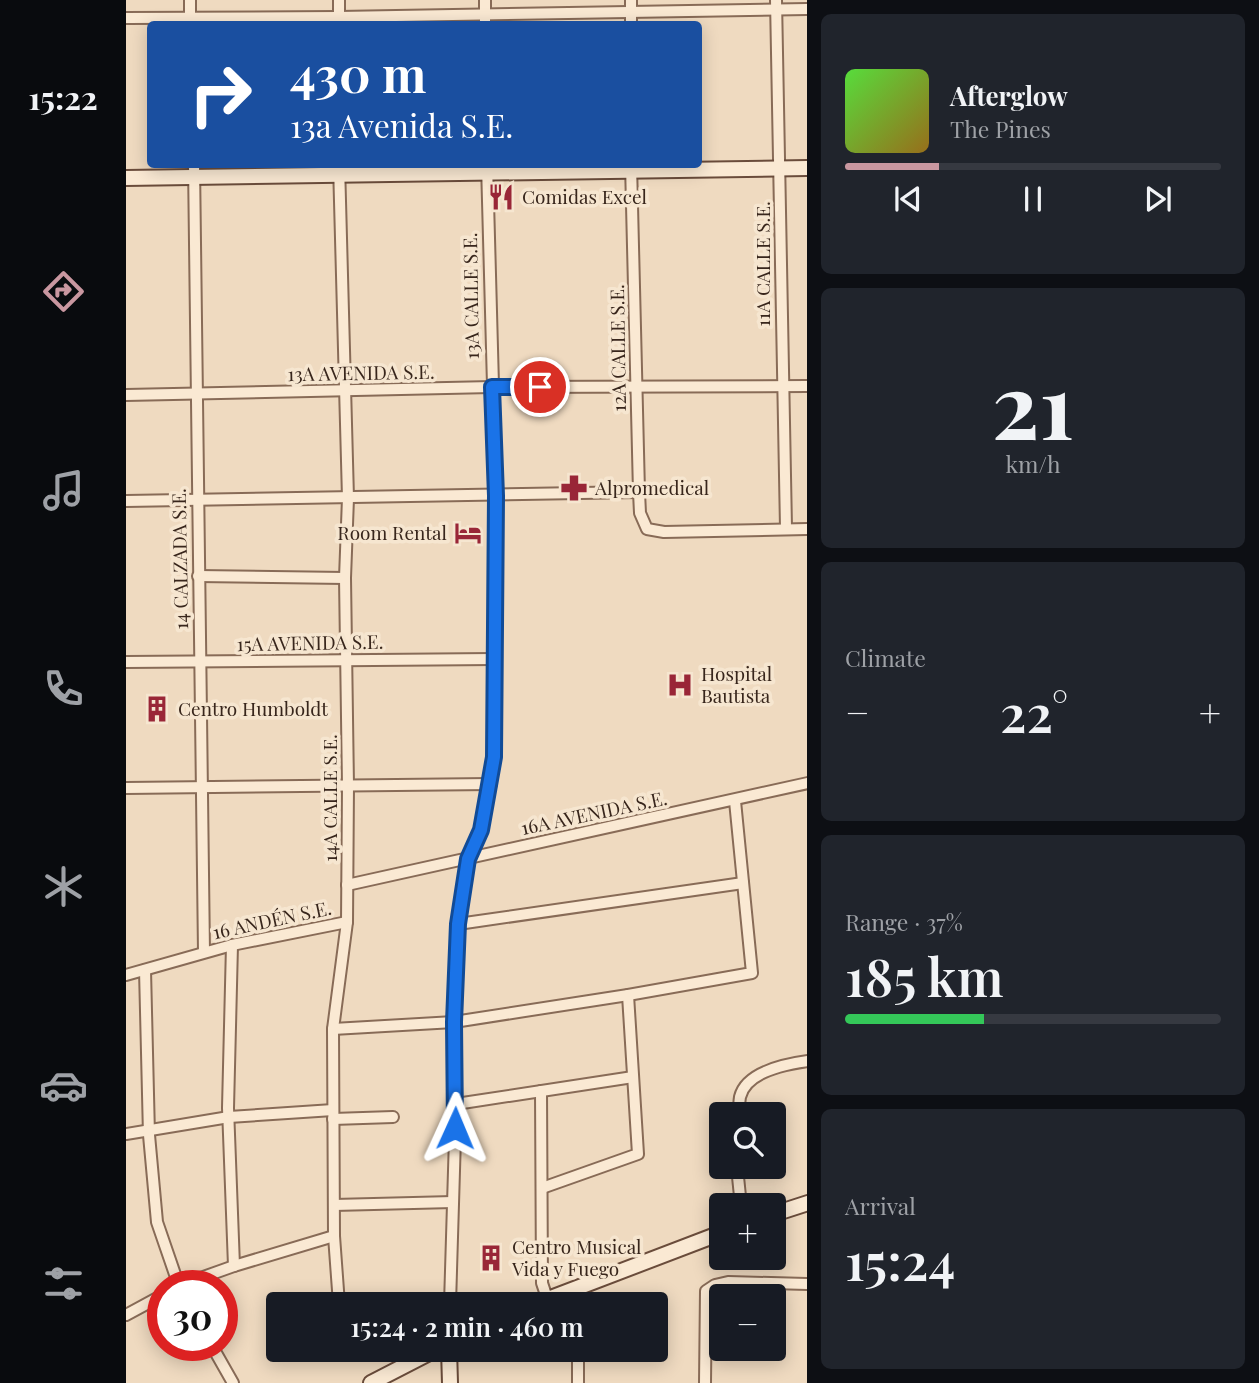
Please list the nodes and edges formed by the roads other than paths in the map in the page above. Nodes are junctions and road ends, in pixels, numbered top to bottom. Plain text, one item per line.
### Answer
1 (190, 0) edge
2 (339, 0) edge
3 (485, 0) edge
4 (631, 0) edge
5 (776, 5) edge
6 (807, 9) edge
7 (126, 18) edge
8 (485, 19) edge
9 (631, 19) edge
10 (174, 21) edge
11 (190, 21) edge
12 (339, 21) edge
13 (702, 167) edge
14 (487, 168) edge
15 (631, 168) edge
16 (780, 168) junction
17 (807, 168) edge
18 (339, 169) edge
19 (194, 170) edge
20 (126, 178) edge
21 (782, 386) junction
22 (807, 386) edge
23 (492, 387) junction
24 (636, 387) junction
25 (345, 391) junction
26 (198, 394) junction
27 (126, 395) edge
28 (639, 492) junction
29 (496, 496) junction
30 (348, 498) junction
31 (197, 499) junction
32 (126, 501) edge
33 (786, 528) junction
34 (807, 529) edge
35 (198, 576) junction
36 (345, 578) junction
37 (494, 659) junction
38 (346, 660) junction
39 (199, 661) junction
40 (126, 662) edge
41 (807, 783) edge
42 (491, 784) junction
43 (201, 786) junction
44 (348, 786) junction
45 (126, 788) edge
46 (735, 801) junction
47 (468, 859) junction
48 (743, 883) junction
49 (347, 886) junction
50 (347, 922) junction
51 (458, 924) junction
52 (232, 946) junction
53 (204, 952) junction
54 (145, 970) junction
55 (126, 975) edge
56 (628, 995) junction
57 (454, 1022) junction
58 (333, 1029) junction
59 (807, 1061) edge
60 (633, 1077) junction
61 (541, 1091) junction
62 (740, 1102) edge
63 (456, 1104) junction
64 (333, 1114) junction
65 (229, 1117) junction
66 (393, 1117) dead end
67 (149, 1129) junction
68 (126, 1134) edge
69 (542, 1188) junction
70 (453, 1202) junction
71 (807, 1203) edge
72 (334, 1205) junction
73 (786, 1210) edge
74 (334, 1236) junction
75 (709, 1237) edge
76 (234, 1266) junction
77 (174, 1270) edge
78 (223, 1270) edge
79 (807, 1284) edge
80 (578, 1286) junction
81 (338, 1292) edge
82 (450, 1292) edge
83 (542, 1292) edge
84 (563, 1292) edge
85 (578, 1292) edge
86 (147, 1304) edge
87 (126, 1315) edge
88 (221, 1361) edge
89 (411, 1362) edge
90 (449, 1362) edge
91 (578, 1362) edge
92 (233, 1383) edge
93 (371, 1383) edge
94 (450, 1383) edge
95 (579, 1383) edge
96 (705, 1383) edge

1 - 11 street
2 - 12 street
3 - 8 street
4 - 9 street
5 - 6 street
5 - 9 street
5 - 16 street, 11A CALLE S.E.
7 - 10 street
8 - 9 street
8 - 12 street
13 - 16 street
14 - 18 street
14 - 23 street, 13A CALLE S.E.
15 - 24 street, 12A CALLE S.E.
16 - 17 street
16 - 21 street, 11A CALLE S.E.
18 - 19 street
18 - 25 street, 14A CALLE S.E.
19 - 20 street
19 - 26 street, 14 CALZADA S.E.
21 - 22 street, 13A AVENIDA S.E.
21 - 24 street, 13A AVENIDA S.E.
21 - 33 street, 11A CALLE S.E.
23 - 24 street, 13A AVENIDA S.E.
23 - 25 street, 13A AVENIDA S.E.
23 - 29 street, 13A CALLE S.E.
24 - 28 street, 12A CALLE S.E.
25 - 26 street, 13A AVENIDA S.E.
25 - 30 street, 14A CALLE S.E.
26 - 27 street, 13A AVENIDA S.E.
26 - 31 street, 14 CALZADA S.E.
28 - 29 street
28 - 33 street, 12A CALLE S.E.
29 - 30 street
29 - 37 street, 13A CALLE S.E.
30 - 31 street
30 - 36 street, 14A CALLE S.E.
31 - 32 street
31 - 35 street, 14 CALZADA S.E.
33 - 34 street
35 - 36 street
35 - 39 street, 14 CALZADA S.E.
36 - 38 street, 14A CALLE S.E.
37 - 38 street, 15A AVENIDA S.E.
37 - 42 street, 13A CALLE S.E.
38 - 39 street, 15A AVENIDA S.E.
38 - 44 street, 14A CALLE S.E.
39 - 40 street, 15A AVENIDA S.E.
39 - 43 street, 14 CALZADA S.E.
41 - 46 street, 16A AVENIDA S.E.
42 - 44 street
42 - 47 street, 13A CALLE S.E.
43 - 44 street
43 - 45 street
43 - 53 street, 14 CALZADA S.E.
44 - 49 street, 14A CALLE S.E.
46 - 47 street, 16A AVENIDA S.E.
46 - 48 street
47 - 49 street, 16A AVENIDA S.E.
47 - 51 street, 13A CALLE S.E.
48 - 51 street
48 - 56 street
49 - 50 street, 14A CALLE S.E.
50 - 52 street, 16 ANDÉN S.E.
50 - 58 street, 14A CALLE S.E.
51 - 57 street, 13A CALLE S.E.
52 - 53 street, 16 ANDÉN S.E.
52 - 65 street
53 - 54 street, 16 ANDÉN S.E.
54 - 55 street, 16 ANDÉN S.E.
54 - 67 street
56 - 57 street
56 - 60 street
57 - 58 street
57 - 63 street, 13A CALLE S.E.
58 - 64 street, 14A CALLE S.E.
59 - 62 street
60 - 61 street
60 - 69 street
61 - 63 street
61 - 69 street
63 - 70 street, 13A CALLE S.E.
64 - 65 street
64 - 66 street
64 - 72 street, 14A CALLE S.E.
65 - 67 street
65 - 76 street
67 - 68 street
67 - 77 street
69 - 83 street
70 - 72 street
70 - 82 street, 13A CALLE S.E.
71 - 73 street
72 - 74 street, 14A CALLE S.E.
74 - 76 street
74 - 81 street, 14A CALLE S.E.
75 - 80 street
76 - 78 street
79 - 96 street
80 - 84 street
80 - 85 street
86 - 87 street
88 - 92 street
89 - 93 street
90 - 94 street
91 - 95 street

